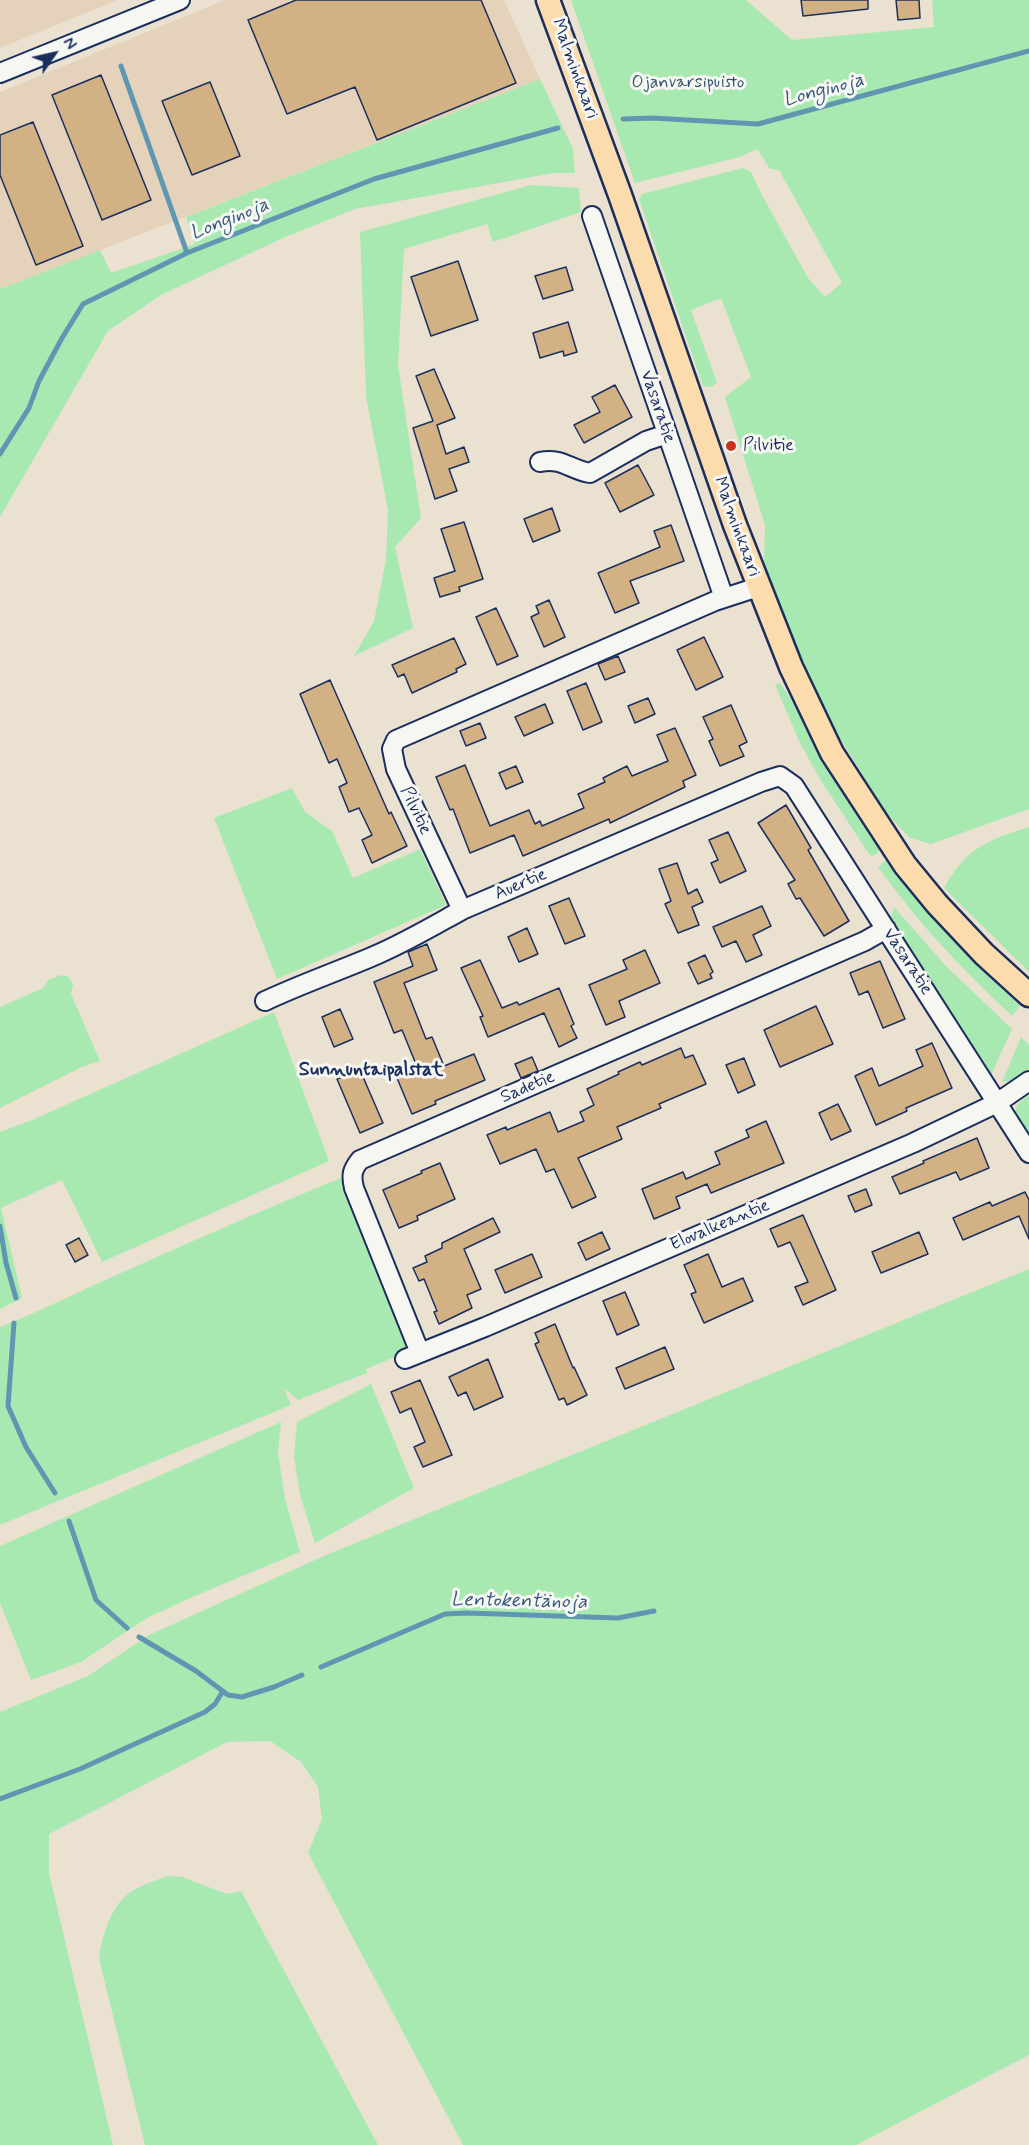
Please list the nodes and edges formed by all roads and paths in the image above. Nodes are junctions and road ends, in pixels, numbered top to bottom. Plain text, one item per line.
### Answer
1 (180, 0) edge
2 (548, 0) edge
3 (0, 73) edge
4 (592, 216) dead end
5 (667, 434) junction
6 (540, 462) dead end
7 (758, 587) junction
8 (724, 598) junction
9 (780, 776) joint
10 (462, 910) junction
11 (886, 929) junction
12 (1029, 995) edge
13 (265, 1001) dead end
14 (1029, 1081) edge
15 (997, 1103) junction
16 (1029, 1153) edge
17 (413, 1356) joint

1 - 3 street
2 - 7 main road, Malminkaari
4 - 5 street, Vasaratie
5 - 6 street
5 - 8 street, Vasaratie
7 - 8 street, Pilvitie
7 - 12 main road, Malminkaari
8 - 10 street, Pilvitie
9 - 10 street, Auertie
9 - 11 street, Vasaratie
10 - 13 street, Auertie
11 - 15 street, Vasaratie
11 - 17 street, Sadetie
14 - 15 street, Elovalkeantie
15 - 16 street, Vasaratie
15 - 17 street, Elovalkeantie

